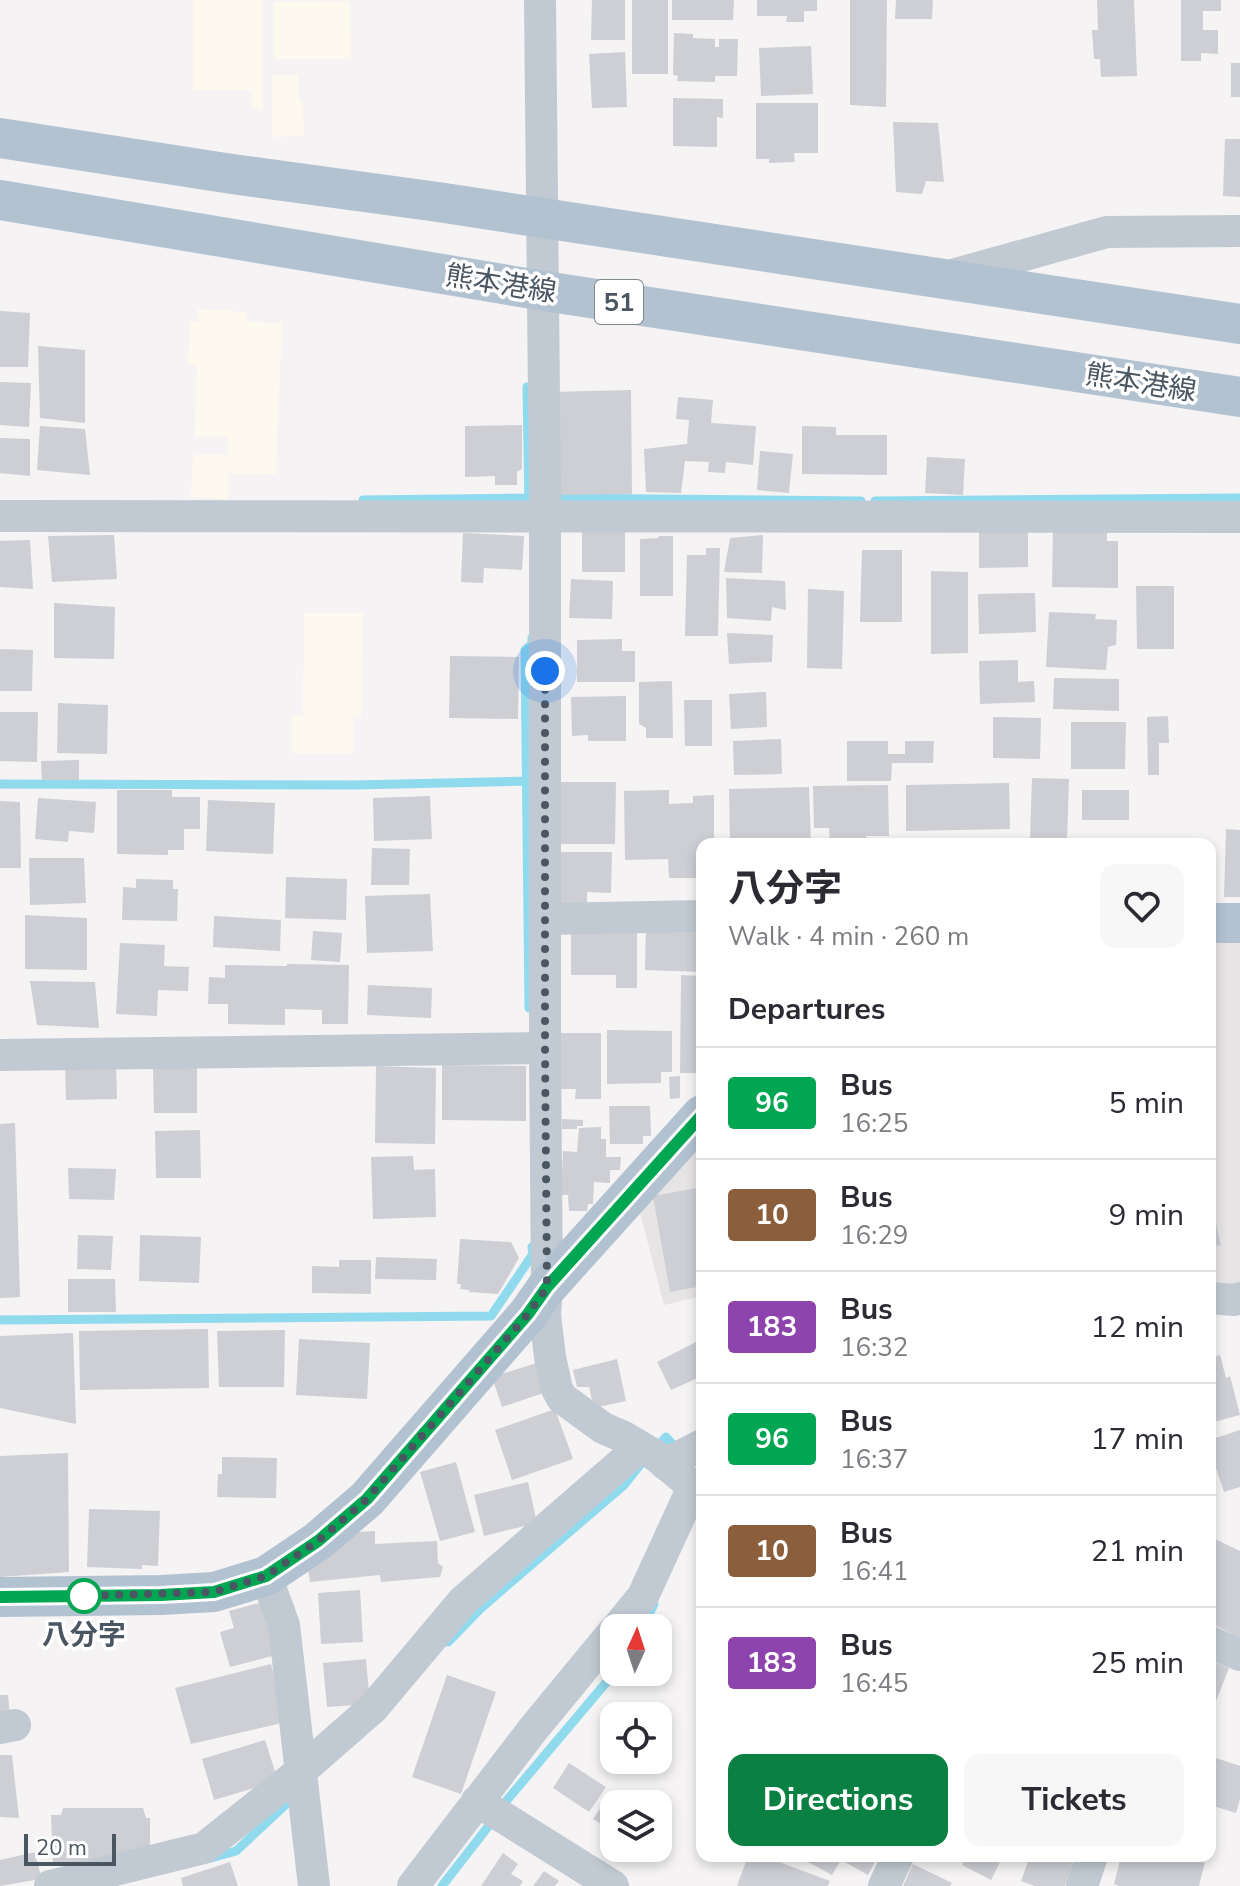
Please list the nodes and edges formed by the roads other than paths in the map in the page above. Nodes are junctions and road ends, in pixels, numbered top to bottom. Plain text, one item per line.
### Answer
1 (540, 0) edge
2 (0, 138) edge
3 (0, 200) edge
4 (541, 219) junction
5 (1240, 231) edge
6 (943, 278) junction
7 (544, 291) junction
8 (1240, 324) edge
9 (1240, 397) edge
10 (0, 516) edge
11 (545, 516) junction
12 (1240, 517) edge
13 (696, 916) edge
14 (545, 919) junction
15 (1216, 923) edge
16 (1240, 923) edge
17 (545, 1048) junction
18 (0, 1055) edge
19 (696, 1122) edge
20 (547, 1287) junction
21 (1216, 1298) edge
22 (1240, 1298) edge
23 (696, 1446) edge
24 (653, 1455) junction
25 (696, 1489) edge
26 (696, 1495) edge
27 (266, 1576) junction
28 (0, 1597) edge
29 (628, 1614) edge
30 (1216, 1645) edge
31 (600, 1648) edge
32 (1240, 1655) edge
33 (301, 1771) junction
34 (477, 1801) junction
35 (895, 1862) edge
36 (1090, 1862) edge
37 (50, 1886) edge
38 (314, 1886) edge
39 (413, 1886) edge
40 (613, 1886) edge
41 (884, 1886) edge
42 (1082, 1886) edge

1 - 4 street
2 - 4 main road
3 - 7 main road, 熊本港線 / 51
4 - 6 main road
4 - 7 street
5 - 6 street
6 - 8 main road
7 - 9 main road, 熊本港線 / 51
7 - 11 street
10 - 11 street
11 - 12 street
11 - 14 street
13 - 14 street
14 - 17 street
15 - 16 main road
17 - 18 street
17 - 20 street
19 - 20 main road
20 - 24 street
20 - 27 main road
21 - 22 street
23 - 24 street
24 - 25 street
24 - 33 street
26 - 29 street
27 - 28 main road
27 - 33 street
30 - 32 street
31 - 34 street
33 - 37 street
33 - 38 street
34 - 39 street
34 - 40 street
35 - 41 street
36 - 42 street

